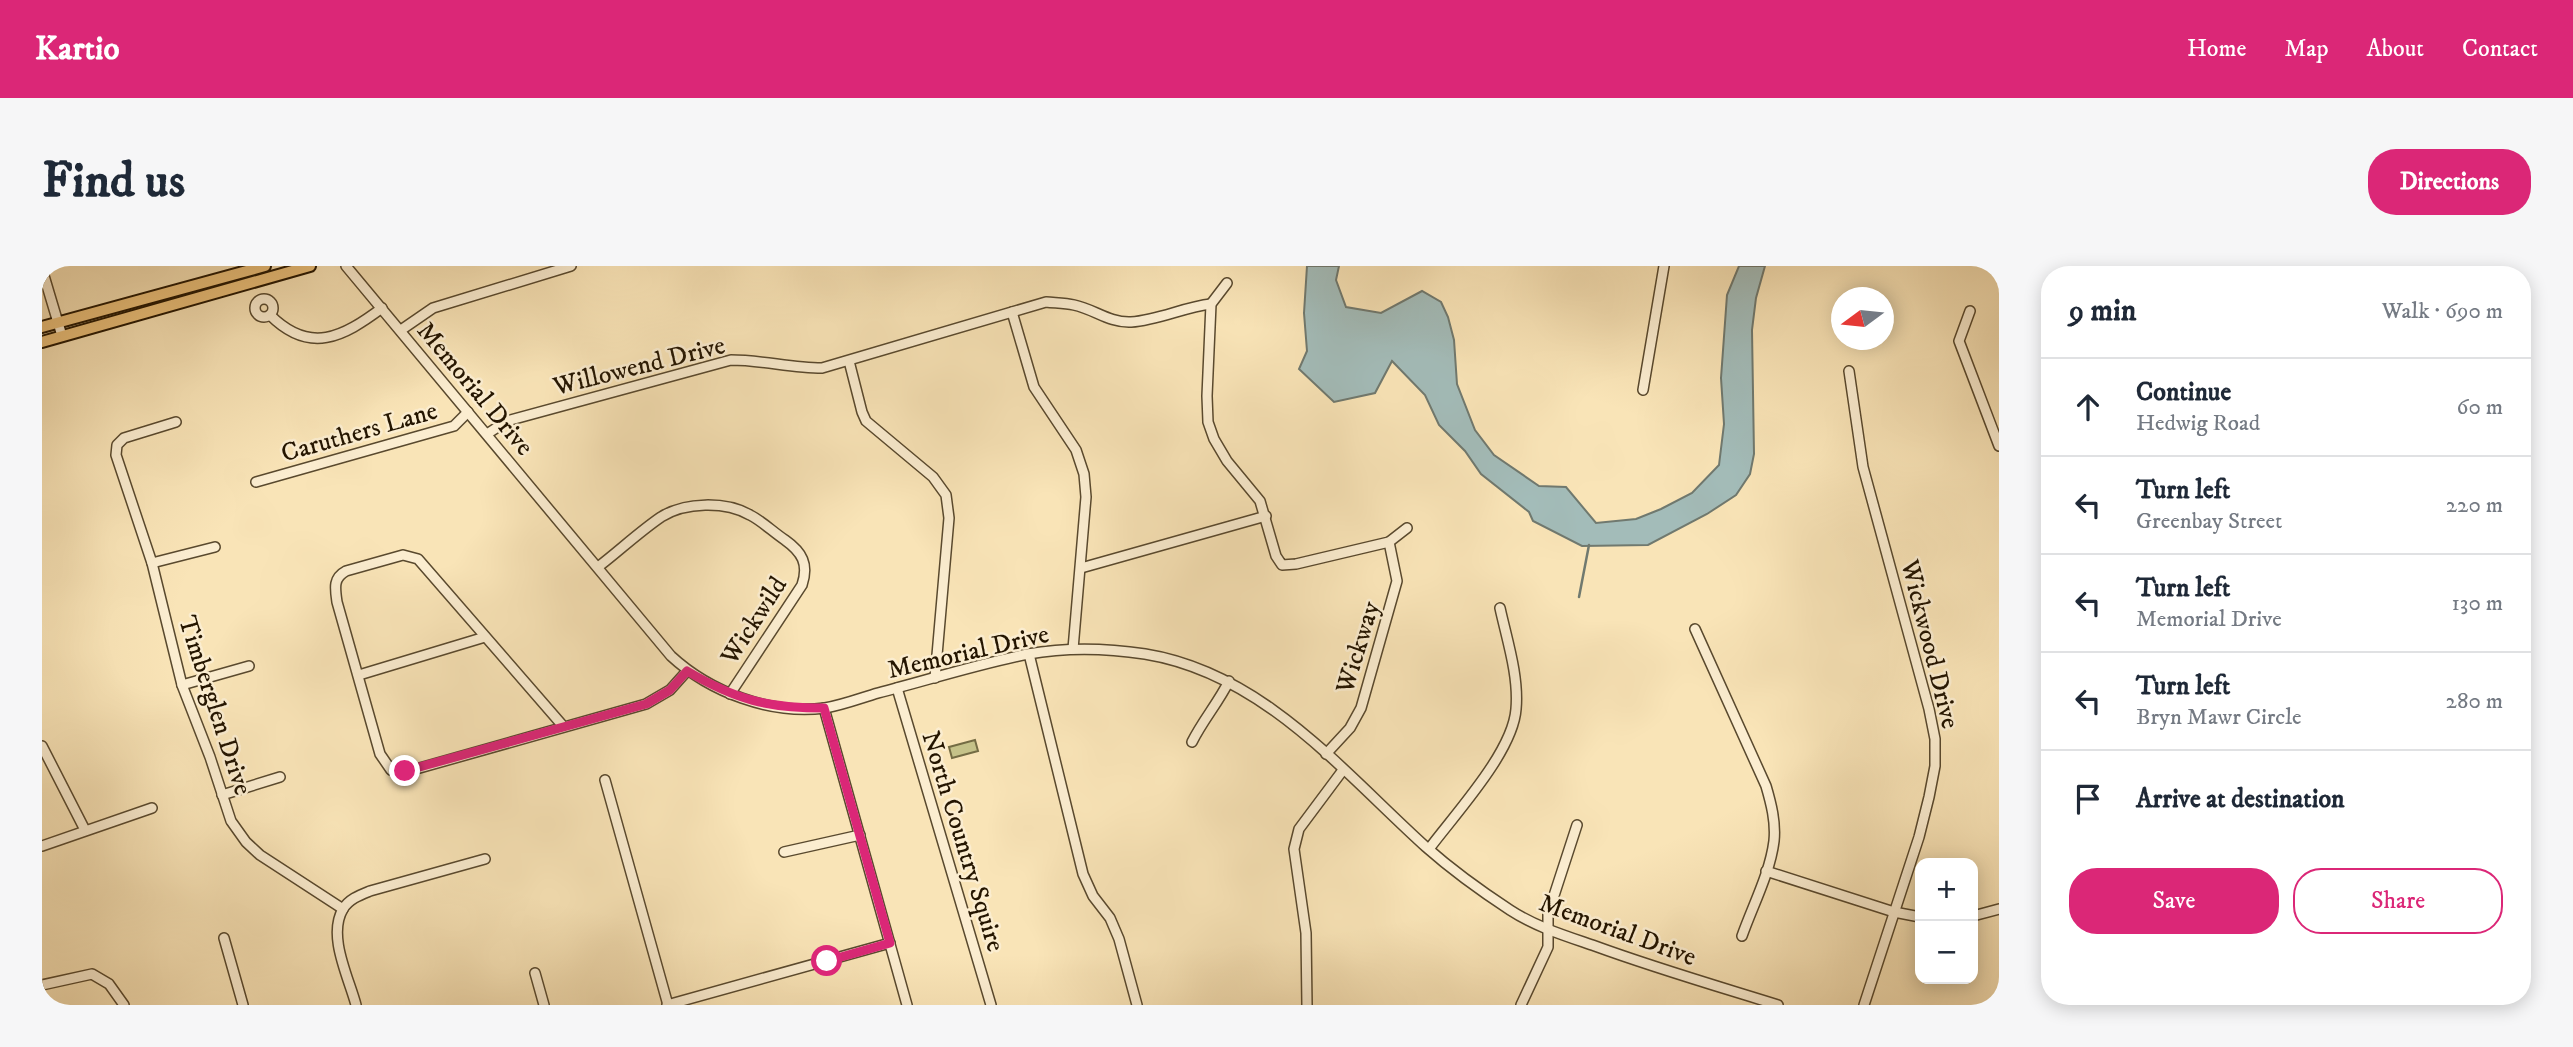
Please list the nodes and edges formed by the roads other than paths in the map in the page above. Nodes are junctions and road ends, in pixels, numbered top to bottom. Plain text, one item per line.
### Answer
1 (265, 266) edge
2 (310, 266) edge
3 (346, 266) edge
4 (571, 266) edge
5 (1664, 266) edge
6 (42, 269) edge
7 (1227, 283) dead end
8 (1211, 304) junction
9 (382, 308) junction
10 (1970, 311) dead end
11 (1013, 312) junction
12 (270, 315) dead end
13 (58, 323) junction
14 (42, 327) edge
15 (401, 330) junction
16 (62, 336) junction
17 (42, 342) edge
18 (849, 361) junction
19 (1849, 371) dead end
20 (1643, 390) dead end
21 (468, 412) junction
22 (176, 422) dead end
23 (487, 434) junction
24 (1999, 446) edge
25 (256, 482) dead end
26 (1266, 516) junction
27 (1407, 527) dead end
28 (1389, 542) junction
29 (215, 547) dead end
30 (152, 563) junction
31 (598, 567) junction
32 (1081, 568) junction
33 (1500, 608) dead end
34 (1695, 629) dead end
35 (485, 637) junction
36 (1073, 649) junction
37 (1029, 654) junction
38 (249, 666) dead end
39 (687, 671) junction
40 (359, 675) junction
41 (935, 678) junction
42 (1229, 681) junction
43 (182, 685) junction
44 (897, 688) junction
45 (730, 694) junction
46 (824, 708) junction
47 (563, 726) junction
48 (1192, 742) dead end
49 (42, 746) edge
50 (1326, 754) junction
51 (1343, 771) junction
52 (280, 777) dead end
53 (605, 780) dead end
54 (222, 795) junction
55 (152, 807) dead end
56 (1577, 825) dead end
57 (85, 830) junction
58 (860, 835) junction
59 (42, 846) edge
60 (1429, 849) junction
61 (784, 852) dead end
62 (485, 859) dead end
63 (1766, 871) junction
64 (343, 909) junction
65 (1999, 909) edge
66 (1894, 912) junction
67 (1978, 915) edge
68 (1915, 916) edge
69 (1548, 929) junction
70 (1742, 936) dead end
71 (224, 938) dead end
72 (890, 943) junction
73 (535, 973) dead end
74 (42, 985) edge
75 (124, 1005) edge
76 (243, 1005) edge
77 (356, 1005) edge
78 (544, 1005) edge
79 (667, 1005) edge
80 (907, 1005) edge
81 (991, 1005) edge
82 (1137, 1005) edge
83 (1307, 1005) edge
84 (1521, 1005) edge
85 (1778, 1005) edge
86 (1864, 1005) edge

1 - 13 main road
2 - 16 main road
3 - 9 street, Memorial Drive
4 - 15 street
5 - 20 street
6 - 13 street
7 - 8 street
8 - 11 street, Willowend Drive
8 - 26 street
9 - 12 street
9 - 15 street, Memorial Drive
10 - 24 street
11 - 18 street, Willowend Drive
11 - 32 street
13 - 14 main road
13 - 16 street
15 - 21 street, Memorial Drive
16 - 17 main road
18 - 23 street, Willowend Drive
18 - 41 street
19 - 66 street, Wickwood Drive
21 - 23 street, Memorial Drive
21 - 25 street, Caruthers Lane
22 - 30 street, Timberglen Drive
23 - 31 street, Memorial Drive
26 - 28 street
26 - 32 street
27 - 28 street
28 - 50 street, Wickway
29 - 30 street
30 - 43 street, Timberglen Drive
31 - 39 street, Memorial Drive
31 - 45 street, Wickwild
32 - 36 street
33 - 60 street
34 - 63 street
35 - 40 street
35 - 40 street
35 - 47 street
36 - 37 street, Memorial Drive
36 - 42 street, Memorial Drive
37 - 41 street, Memorial Drive
37 - 82 street
38 - 43 street
39 - 45 street, Memorial Drive
39 - 47 street
40 - 47 street
41 - 44 street, Memorial Drive
42 - 48 street
42 - 50 street, Memorial Drive
43 - 54 street, Timberglen Drive
44 - 46 street, Memorial Drive
44 - 81 street, North Country Squire
45 - 46 street, Memorial Drive
46 - 58 street
49 - 57 street
50 - 51 street, Memorial Drive
51 - 60 street, Memorial Drive
51 - 83 street
52 - 54 street
53 - 79 street
54 - 64 street, Timberglen Drive
55 - 57 street
56 - 69 street
57 - 59 street
58 - 61 street
58 - 72 street
60 - 69 street, Memorial Drive
62 - 64 street
63 - 66 street
63 - 70 street
64 - 77 street
65 - 67 street
66 - 68 street
66 - 86 street, Wickwood Drive
69 - 84 street
69 - 85 street, Memorial Drive
71 - 76 street
72 - 79 street
72 - 80 street
73 - 78 street
74 - 75 street

